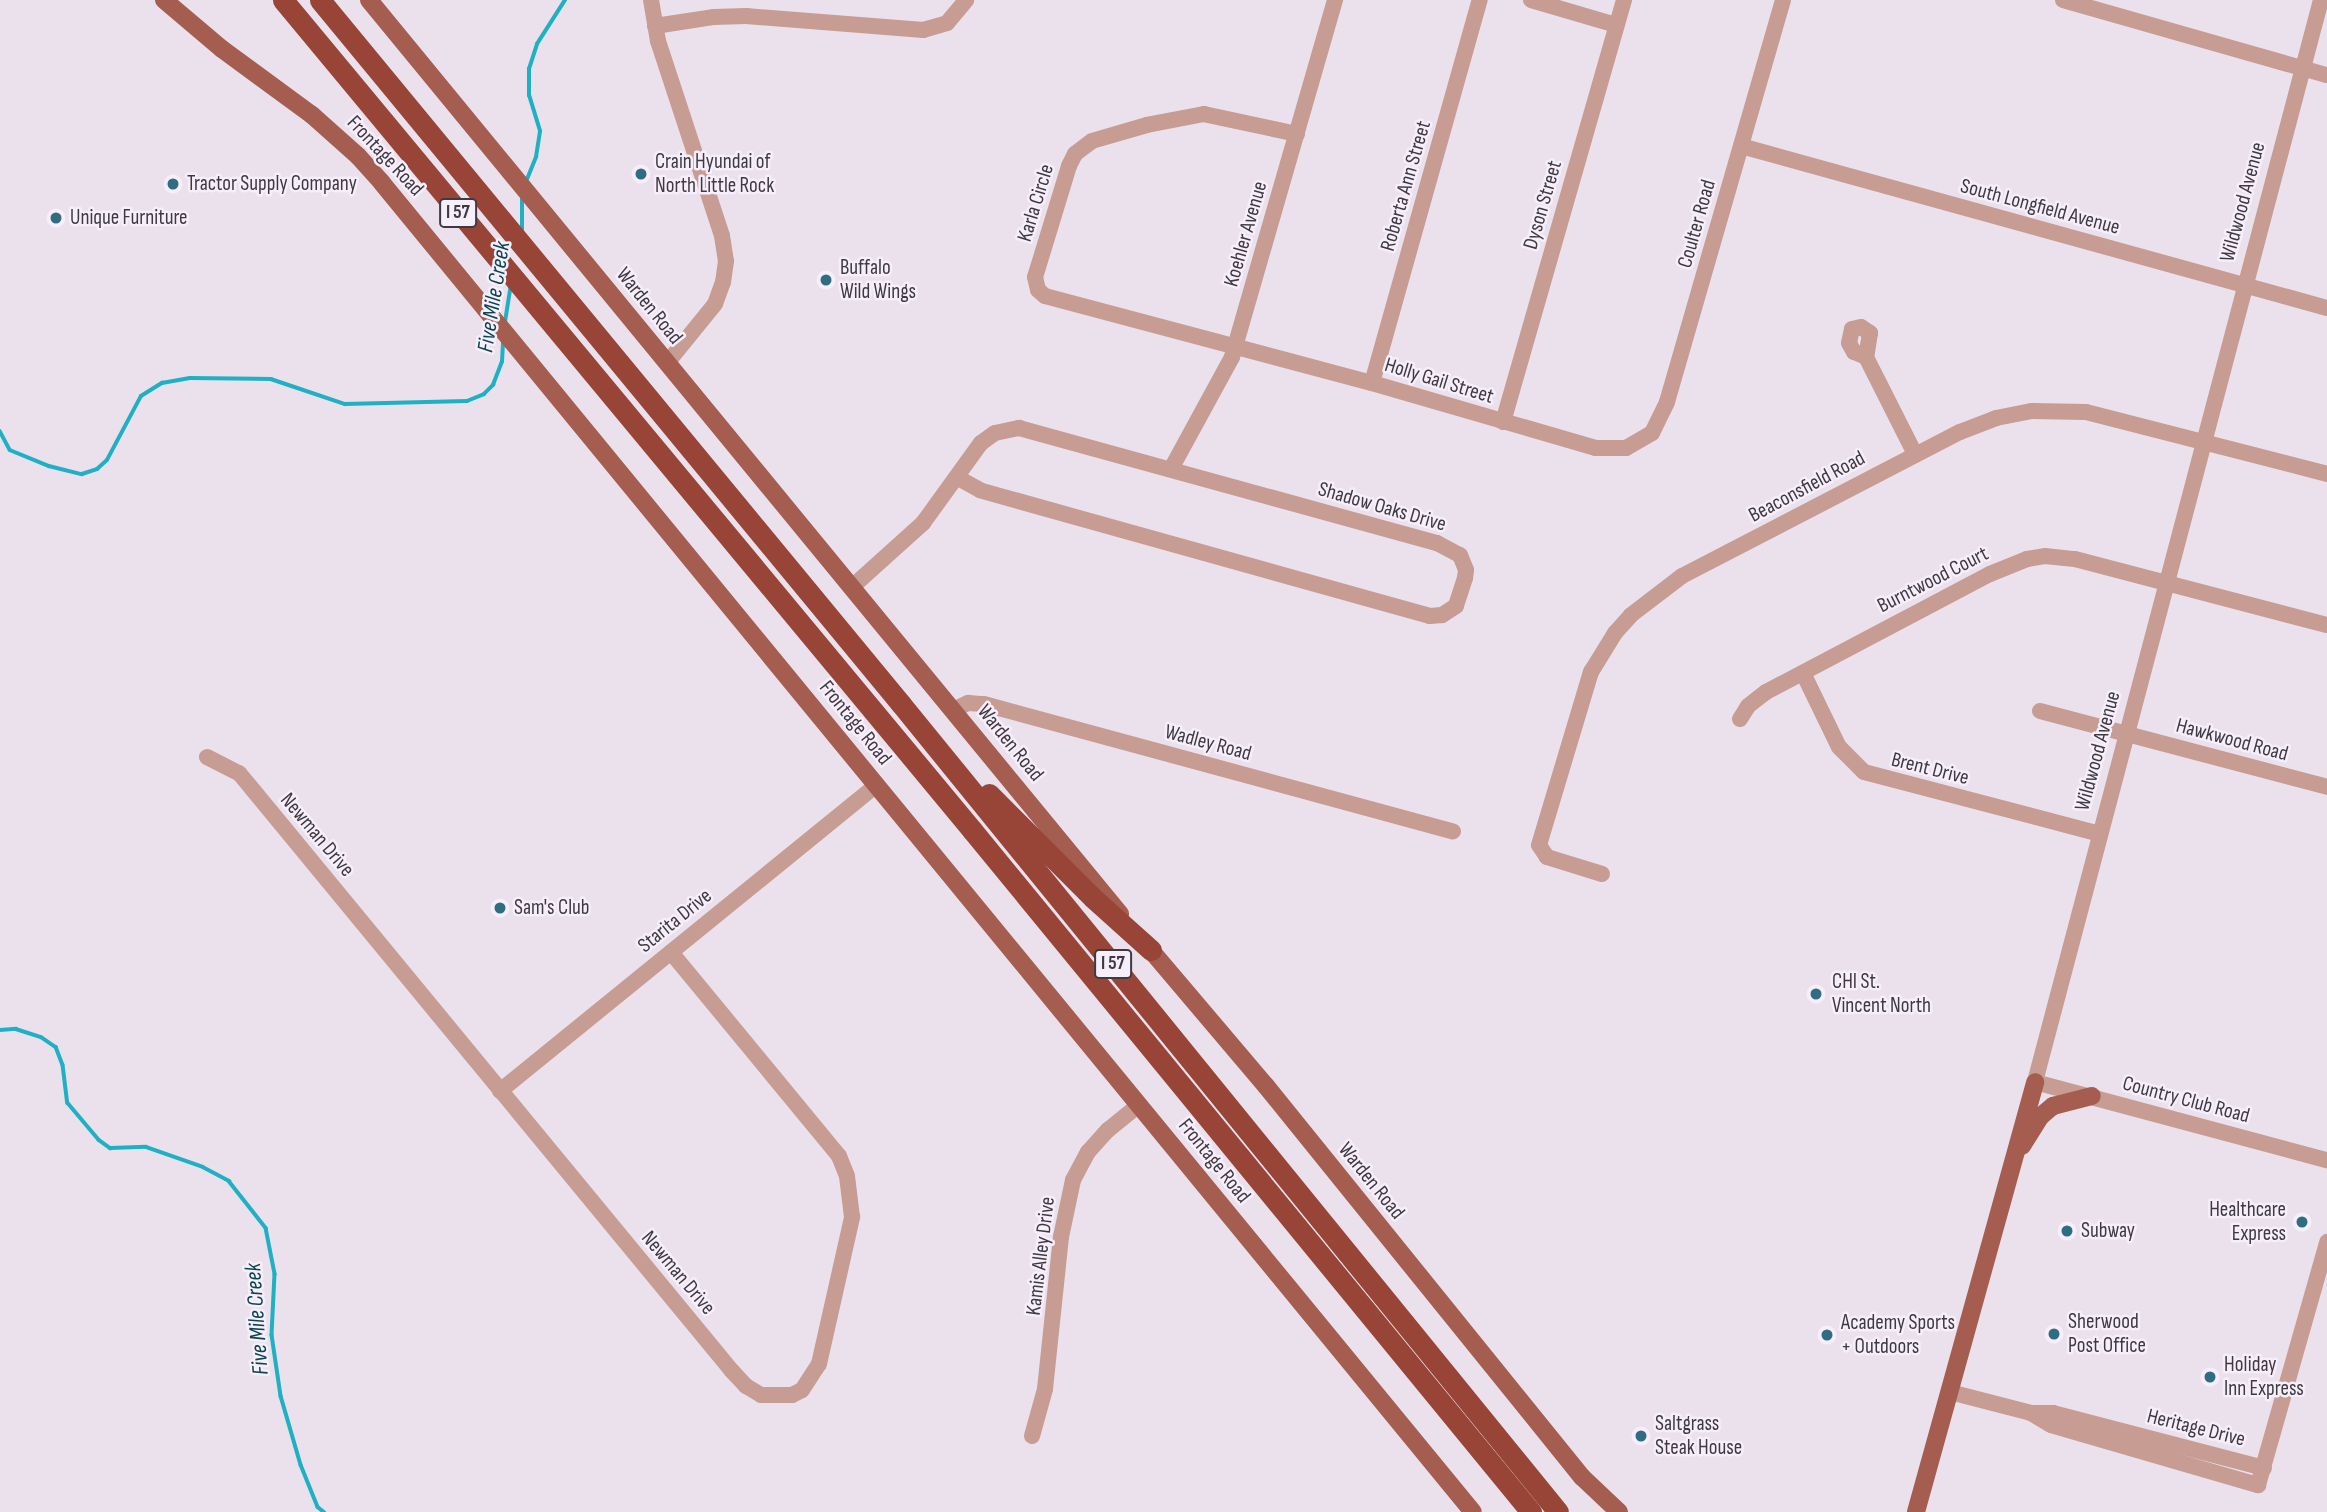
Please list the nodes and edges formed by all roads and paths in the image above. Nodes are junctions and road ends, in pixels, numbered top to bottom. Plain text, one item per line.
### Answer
1 (283, 0) edge
2 (320, 0) edge
3 (369, 0) edge
4 (651, 0) edge
5 (966, 0) edge
6 (1335, 0) edge
7 (1480, 0) edge
8 (1531, 0) edge
9 (1623, 0) edge
10 (1783, 0) edge
11 (2063, 0) edge
12 (2321, 0) edge
13 (168, 3) edge
14 (1616, 25) junction
15 (655, 26) junction
16 (2303, 68) junction
17 (2327, 75) edge
18 (1297, 134) junction
19 (1741, 146) junction
20 (2244, 285) junction
21 (2327, 308) edge
22 (1234, 348) junction
23 (1866, 357) dead end
24 (667, 363) junction
25 (1372, 383) junction
26 (1503, 422) junction
27 (2203, 443) junction
28 (1632, 446) joint
29 (1915, 454) junction
30 (1171, 468) junction
31 (2327, 474) edge
32 (958, 478) junction
33 (2167, 584) junction
34 (852, 587) junction
35 (2327, 625) edge
36 (1803, 673) junction
37 (901, 705) junction
38 (953, 710) junction
39 (2040, 712) dead end
40 (1740, 719) dead end
41 (2126, 734) junction
42 (207, 757) dead end
43 (876, 785) junction
44 (2327, 787) edge
45 (1453, 831) dead end
46 (2100, 834) junction
47 (1602, 874) dead end
48 (1151, 950) junction
49 (671, 952) junction
50 (2035, 1082) junction
51 (500, 1091) junction
52 (2092, 1096) junction
53 (1139, 1105) junction
54 (2015, 1154) junction
55 (2327, 1160) edge
56 (2327, 1242) edge
57 (1950, 1392) junction
58 (2031, 1413) junction
59 (1032, 1436) dead end
60 (2264, 1468) junction
61 (1473, 1512) edge
62 (1531, 1512) edge
63 (1558, 1512) edge
64 (1619, 1512) edge
65 (1916, 1512) edge

1 - 62 highway, I 57
2 - 37 highway, I 57
3 - 24 main road, Warden Road
4 - 15 street
5 - 15 street
6 - 18 street, Koehler Avenue
7 - 25 street, Roberta Ann Street
8 - 14 street
9 - 14 street, Dyson Street
10 - 19 street, Coulter Road
11 - 16 street
12 - 16 street, Wildwood Avenue
13 - 43 main road, Frontage Road
14 - 26 street, Dyson Street
15 - 24 street
16 - 17 street
16 - 20 street, Wildwood Avenue
18 - 22 street, Koehler Avenue
18 - 22 street, Karla Circle
19 - 20 street, South Longfield Avenue
19 - 28 street, Coulter Road
20 - 21 street, South Longfield Avenue
20 - 27 street, Wildwood Avenue
22 - 25 street, Holly Gail Street
22 - 30 street, Koehler Avenue
23 - 29 street
24 - 34 main road, Warden Road
25 - 26 street, Holly Gail Street
26 - 28 street, Holly Gail Street
27 - 29 street, Beaconsfield Road
27 - 31 street, Beaconsfield Road
27 - 33 street, Wildwood Avenue
29 - 47 street, Beaconsfield Road
30 - 32 street, Shadow Oaks Drive
30 - 32 street, Shadow Oaks Drive
32 - 34 street, Shadow Oaks Drive
33 - 35 street, Burntwood Court
33 - 36 street, Burntwood Court
33 - 41 street, Wildwood Avenue
34 - 38 main road, Warden Road
36 - 40 street, Burntwood Court
36 - 46 street, Brent Drive
37 - 48 highway
37 - 63 highway, I 57
38 - 45 street, Wadley Road
38 - 48 main road, Warden Road
39 - 41 street, Hawkwood Road
41 - 44 street, Hawkwood Road
41 - 46 street, Wildwood Avenue
42 - 51 street, Newman Drive
43 - 49 street, Starita Drive
43 - 53 main road, Frontage Road
46 - 50 street, Wildwood Avenue
48 - 64 main road, Warden Road
49 - 51 street, Starita Drive
49 - 51 street, Newman Drive
50 - 52 street, Country Club Road
50 - 54 main road, Wildwood Avenue
52 - 54 main road
52 - 55 street, Country Club Road
53 - 59 street, Kamis Alley Drive
53 - 61 main road, Frontage Road
54 - 57 main road, Wildwood Avenue
56 - 60 street
57 - 58 street, Heritage Drive
57 - 65 main road, Wildwood Avenue
58 - 60 street, Heritage Drive
58 - 60 street, Heritage Drive

